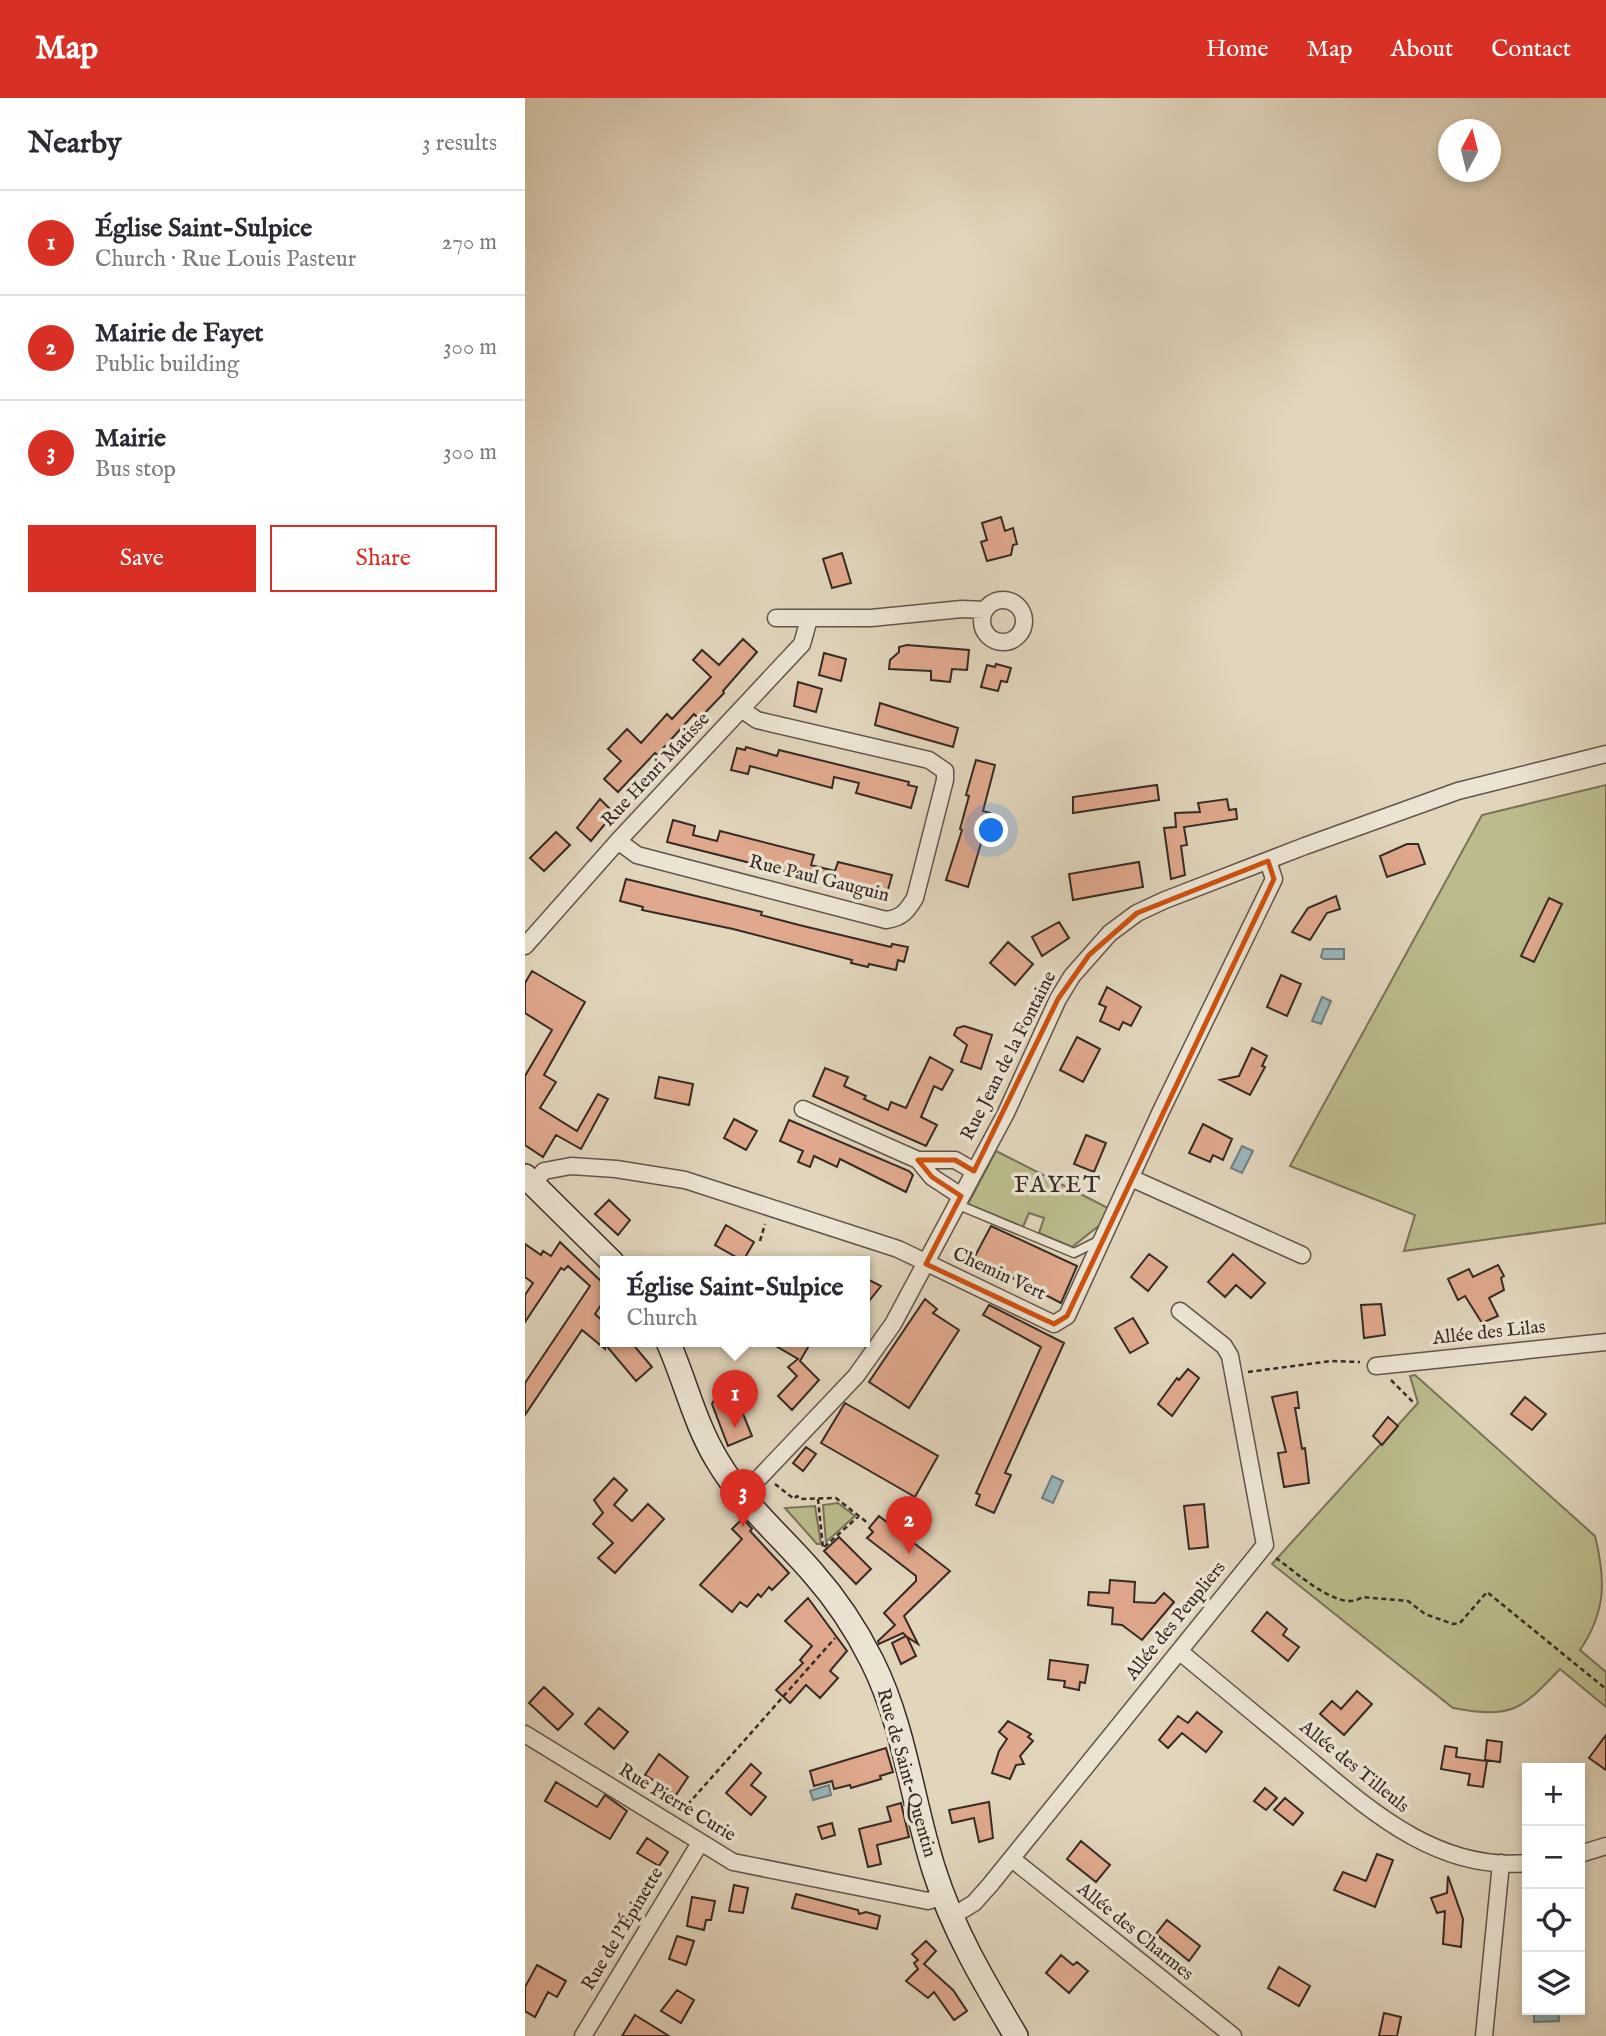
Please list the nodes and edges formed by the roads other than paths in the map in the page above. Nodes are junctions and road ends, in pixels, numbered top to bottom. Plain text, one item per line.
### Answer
1 (984, 610) dead end
2 (776, 618) dead end
3 (809, 619) junction
4 (741, 709) junction
5 (1606, 754) edge
6 (618, 841) junction
7 (1268, 861) junction
8 (525, 946) edge
9 (803, 1109) dead end
10 (918, 1160) junction
11 (974, 1171) junction
12 (1131, 1178) junction
13 (529, 1180) edge
14 (959, 1200) junction
15 (1103, 1239) junction
16 (1302, 1255) dead end
17 (606, 1256) edge
18 (926, 1264) junction
19 (1180, 1311) dead end
20 (1606, 1342) edge
21 (671, 1347) edge
22 (1376, 1366) road end
23 (743, 1495) junction
24 (1179, 1651) junction
25 (525, 1734) edge
26 (700, 1843) junction
27 (1606, 1846) edge
28 (1585, 1852) edge
29 (1011, 1858) junction
30 (1501, 1863) junction
31 (1522, 1863) edge
32 (947, 1907) junction
33 (583, 2036) edge
34 (1016, 2036) edge
35 (1233, 2036) edge
36 (1485, 2036) edge

1 - 3 street
2 - 3 street
3 - 4 street, Rue Henri Matisse
4 - 6 street, Rue Henri Matisse
4 - 6 street, Rue Paul Gauguin
5 - 7 street, Rue Jean de la Fontaine
6 - 8 street, Rue Henri Matisse
7 - 11 street, Rue Jean de la Fontaine
7 - 12 street, Chemin Vert
9 - 10 street
10 - 11 street
10 - 14 street
11 - 14 street, Rue Jean de la Fontaine
12 - 15 street, Chemin Vert
12 - 16 street
13 - 17 main road
13 - 18 street
14 - 15 lane
14 - 18 street, Rue Jean de la Fontaine
15 - 18 street, Chemin Vert
18 - 23 street, Rue Jean de la Fontaine
19 - 24 street, Allée des Peupliers
20 - 22 street, Allée des Lilas
21 - 23 main road, Rue de Saint-Quentin
23 - 32 main road, Rue de Saint-Quentin
24 - 29 street, Allée des Peupliers
24 - 30 street, Allée des Tilleuls
25 - 26 street, Rue Pierre Curie
26 - 32 street, Rue Pierre Curie
26 - 33 street, Rue de l'Épinette
27 - 28 street
29 - 32 street, Allée des Peupliers
29 - 35 street, Allée des Charmes
30 - 31 street, Allée des Tilleuls
30 - 36 street
32 - 34 main road, Rue de Saint-Quentin

